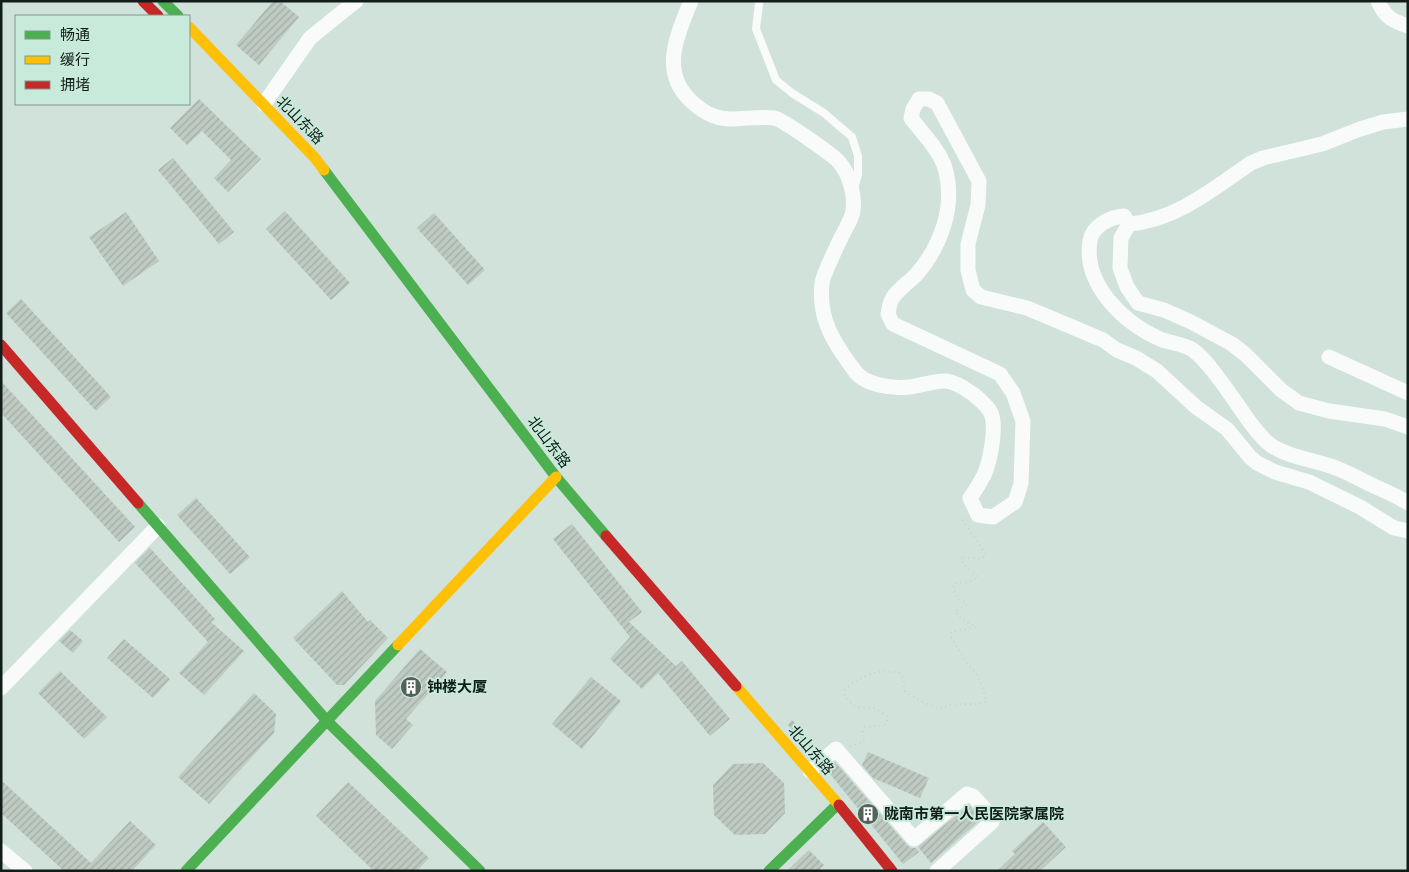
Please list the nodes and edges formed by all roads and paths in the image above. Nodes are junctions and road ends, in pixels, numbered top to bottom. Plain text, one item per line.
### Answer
1 (143, 1) edge
2 (163, 1) edge
3 (356, 1) edge
4 (691, 1) edge
5 (760, 1) edge
6 (1378, 1) edge
7 (157, 15) edge
8 (177, 15) edge
9 (1408, 26) edge
10 (190, 28) edge
11 (264, 104) junction
12 (1408, 119) edge
13 (853, 193) junction
14 (327, 194) dead end
15 (1129, 224) junction
16 (1, 345) edge
17 (1330, 357) dead end
18 (1408, 393) edge
19 (1408, 427) edge
20 (553, 485) junction
21 (1408, 502) edge
22 (567, 508) dead end
23 (978, 515) junction
24 (158, 526) junction
25 (1408, 530) edge
26 (689, 649) dead end
27 (1, 688) edge
28 (327, 722) junction
29 (836, 749) junction
30 (810, 771) junction
31 (831, 810) junction
32 (1, 852) edge
33 (25, 871) edge
34 (186, 871) edge
35 (480, 871) edge
36 (769, 871) edge
37 (892, 871) edge
38 (937, 871) edge

1 - 7 main road
2 - 8 main road
3 - 11 street
4 - 13 street
5 - 13 lane
6 - 9 street
10 - 11 main road, 北山东路
11 - 20 main road, 北山东路
12 - 15 street
13 - 23 street
14 - 20 main road, 北山东路
15 - 19 street
15 - 21 street
16 - 24 main road
17 - 18 street
20 - 28 main road
20 - 30 main road, 北山东路
22 - 26 main road
23 - 25 street
23 - 29 path
24 - 27 street
24 - 28 main road
28 - 34 main road
28 - 35 main road
29 - 30 street
29 - 38 street
30 - 31 main road, 北山东路
31 - 36 main road
31 - 37 main road, 北山东路
32 - 33 street

